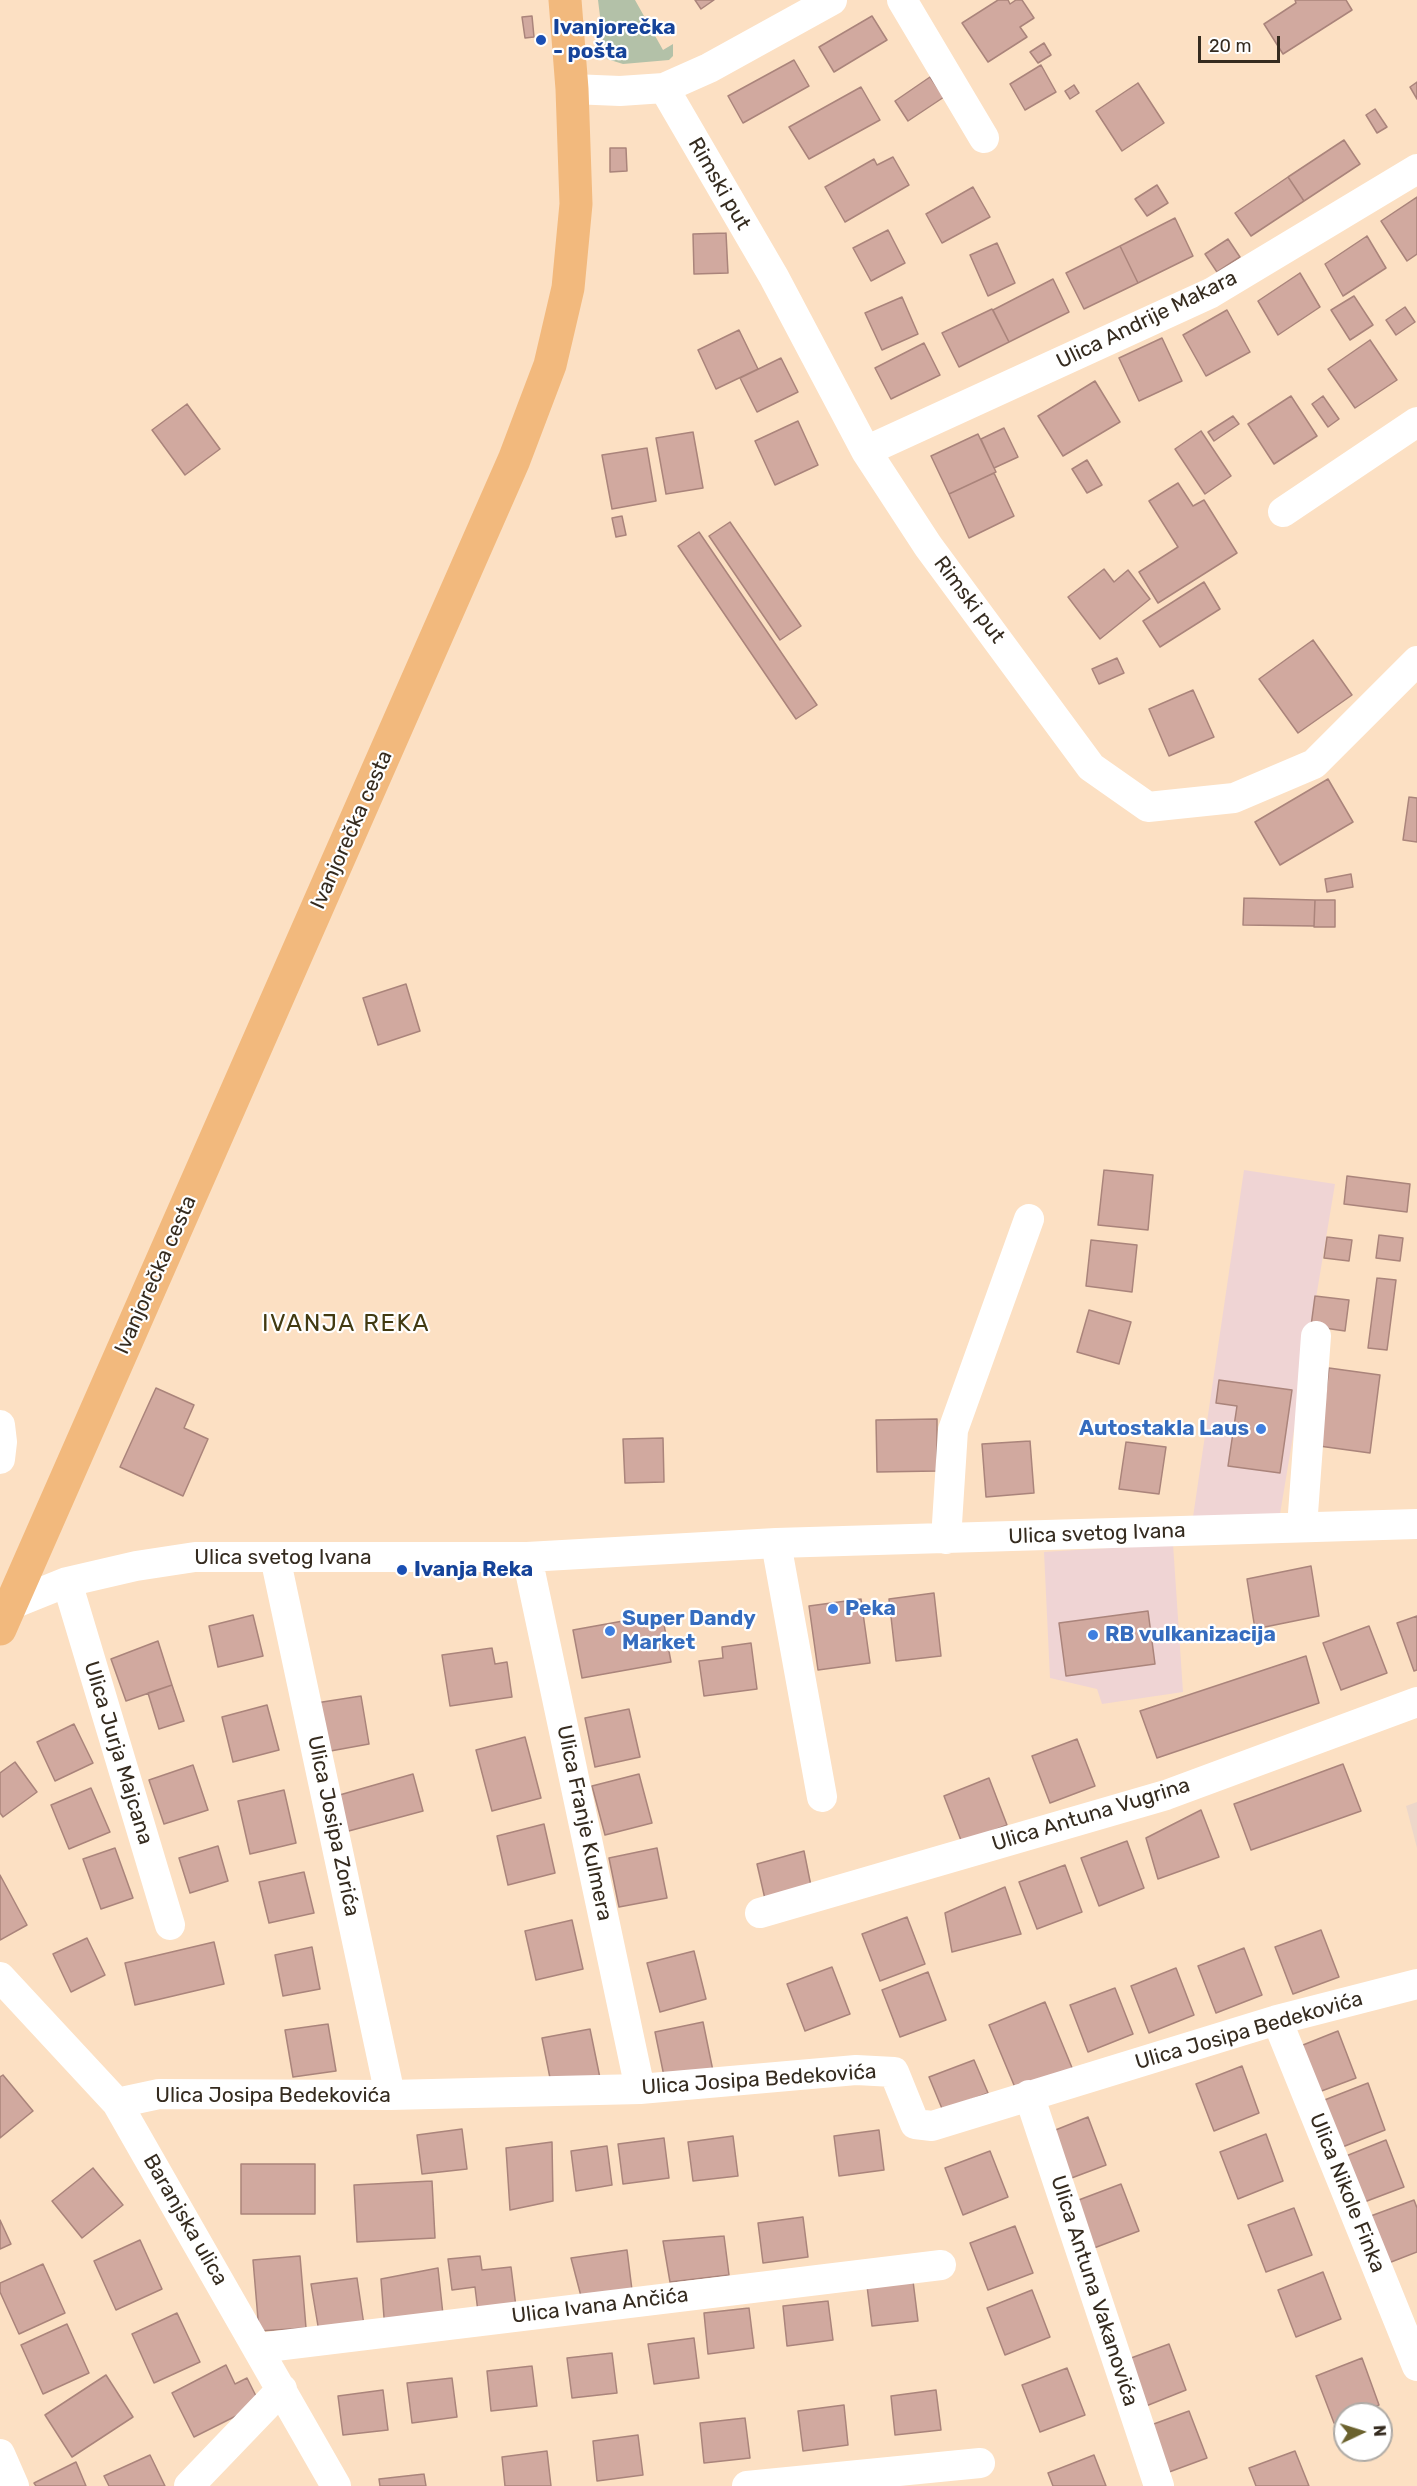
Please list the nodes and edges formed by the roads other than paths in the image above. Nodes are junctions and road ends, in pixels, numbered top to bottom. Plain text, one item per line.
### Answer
1 (565, 0) edge
2 (832, 0) edge
3 (902, 0) edge
4 (664, 88) junction
5 (572, 89) junction
6 (984, 138) dead end
7 (1417, 169) edge
8 (1417, 422) edge
9 (866, 451) junction
10 (1283, 512) dead end
11 (1417, 661) edge
12 (1029, 1219) dead end
13 (1316, 1336) dead end
14 (0, 1425) edge
15 (0, 1459) edge
16 (1417, 1524) edge
17 (1302, 1527) junction
18 (946, 1539) junction
19 (776, 1543) junction
20 (275, 1557) junction
21 (527, 1557) junction
22 (67, 1582) junction
23 (4, 1614) edge
24 (1417, 1702) edge
25 (822, 1797) dead end
26 (760, 1913) dead end
27 (170, 1925) dead end
28 (0, 1977) edge
29 (1417, 1984) edge
30 (1277, 2019) junction
31 (640, 2089) junction
32 (390, 2095) junction
33 (1029, 2095) junction
34 (117, 2103) junction
35 (941, 2265) dead end
36 (259, 2348) junction
37 (1417, 2366) edge
38 (282, 2389) junction
39 (0, 2454) edge
40 (980, 2463) dead end
41 (14, 2486) edge
42 (189, 2486) edge
43 (336, 2486) edge
44 (747, 2486) edge
45 (1159, 2486) edge

1 - 5 main road, Ivanjorečka cesta
2 - 4 street
3 - 6 street
4 - 5 street
4 - 9 street, Rimski put
5 - 23 main road, Ivanjorečka cesta
7 - 9 street, Ulica Andrije Makara
8 - 10 street
9 - 11 street, Rimski put
12 - 18 street
13 - 17 street
14 - 15 street
16 - 17 street, Ulica svetog Ivana
17 - 18 street, Ulica svetog Ivana
18 - 19 street, Ulica svetog Ivana
19 - 21 street, Ulica svetog Ivana
19 - 25 street
20 - 21 street, Ulica svetog Ivana
20 - 22 street, Ulica svetog Ivana
20 - 32 street, Ulica Josipa Zorića
21 - 31 street, Ulica Franje Kulmera
22 - 23 street, Ulica svetog Ivana
22 - 27 street, Ulica Jurja Majcana
24 - 26 street, Ulica Antuna Vugrina
28 - 34 street, Baranjska ulica
29 - 30 street, Ulica Josipa Bedekovića
30 - 33 street, Ulica Josipa Bedekovića
30 - 37 street, Ulica Nikole Finka
31 - 32 street, Ulica Josipa Bedekovića
31 - 33 street, Ulica Josipa Bedekovića
32 - 34 street, Ulica Josipa Bedekovića
33 - 45 street, Ulica Antuna Vakanovića
34 - 36 street, Baranjska ulica
35 - 36 street, Ulica Ivana Ančića
36 - 38 street, Baranjska ulica
38 - 42 street
38 - 43 street, Baranjska ulica
39 - 41 street
40 - 44 street

